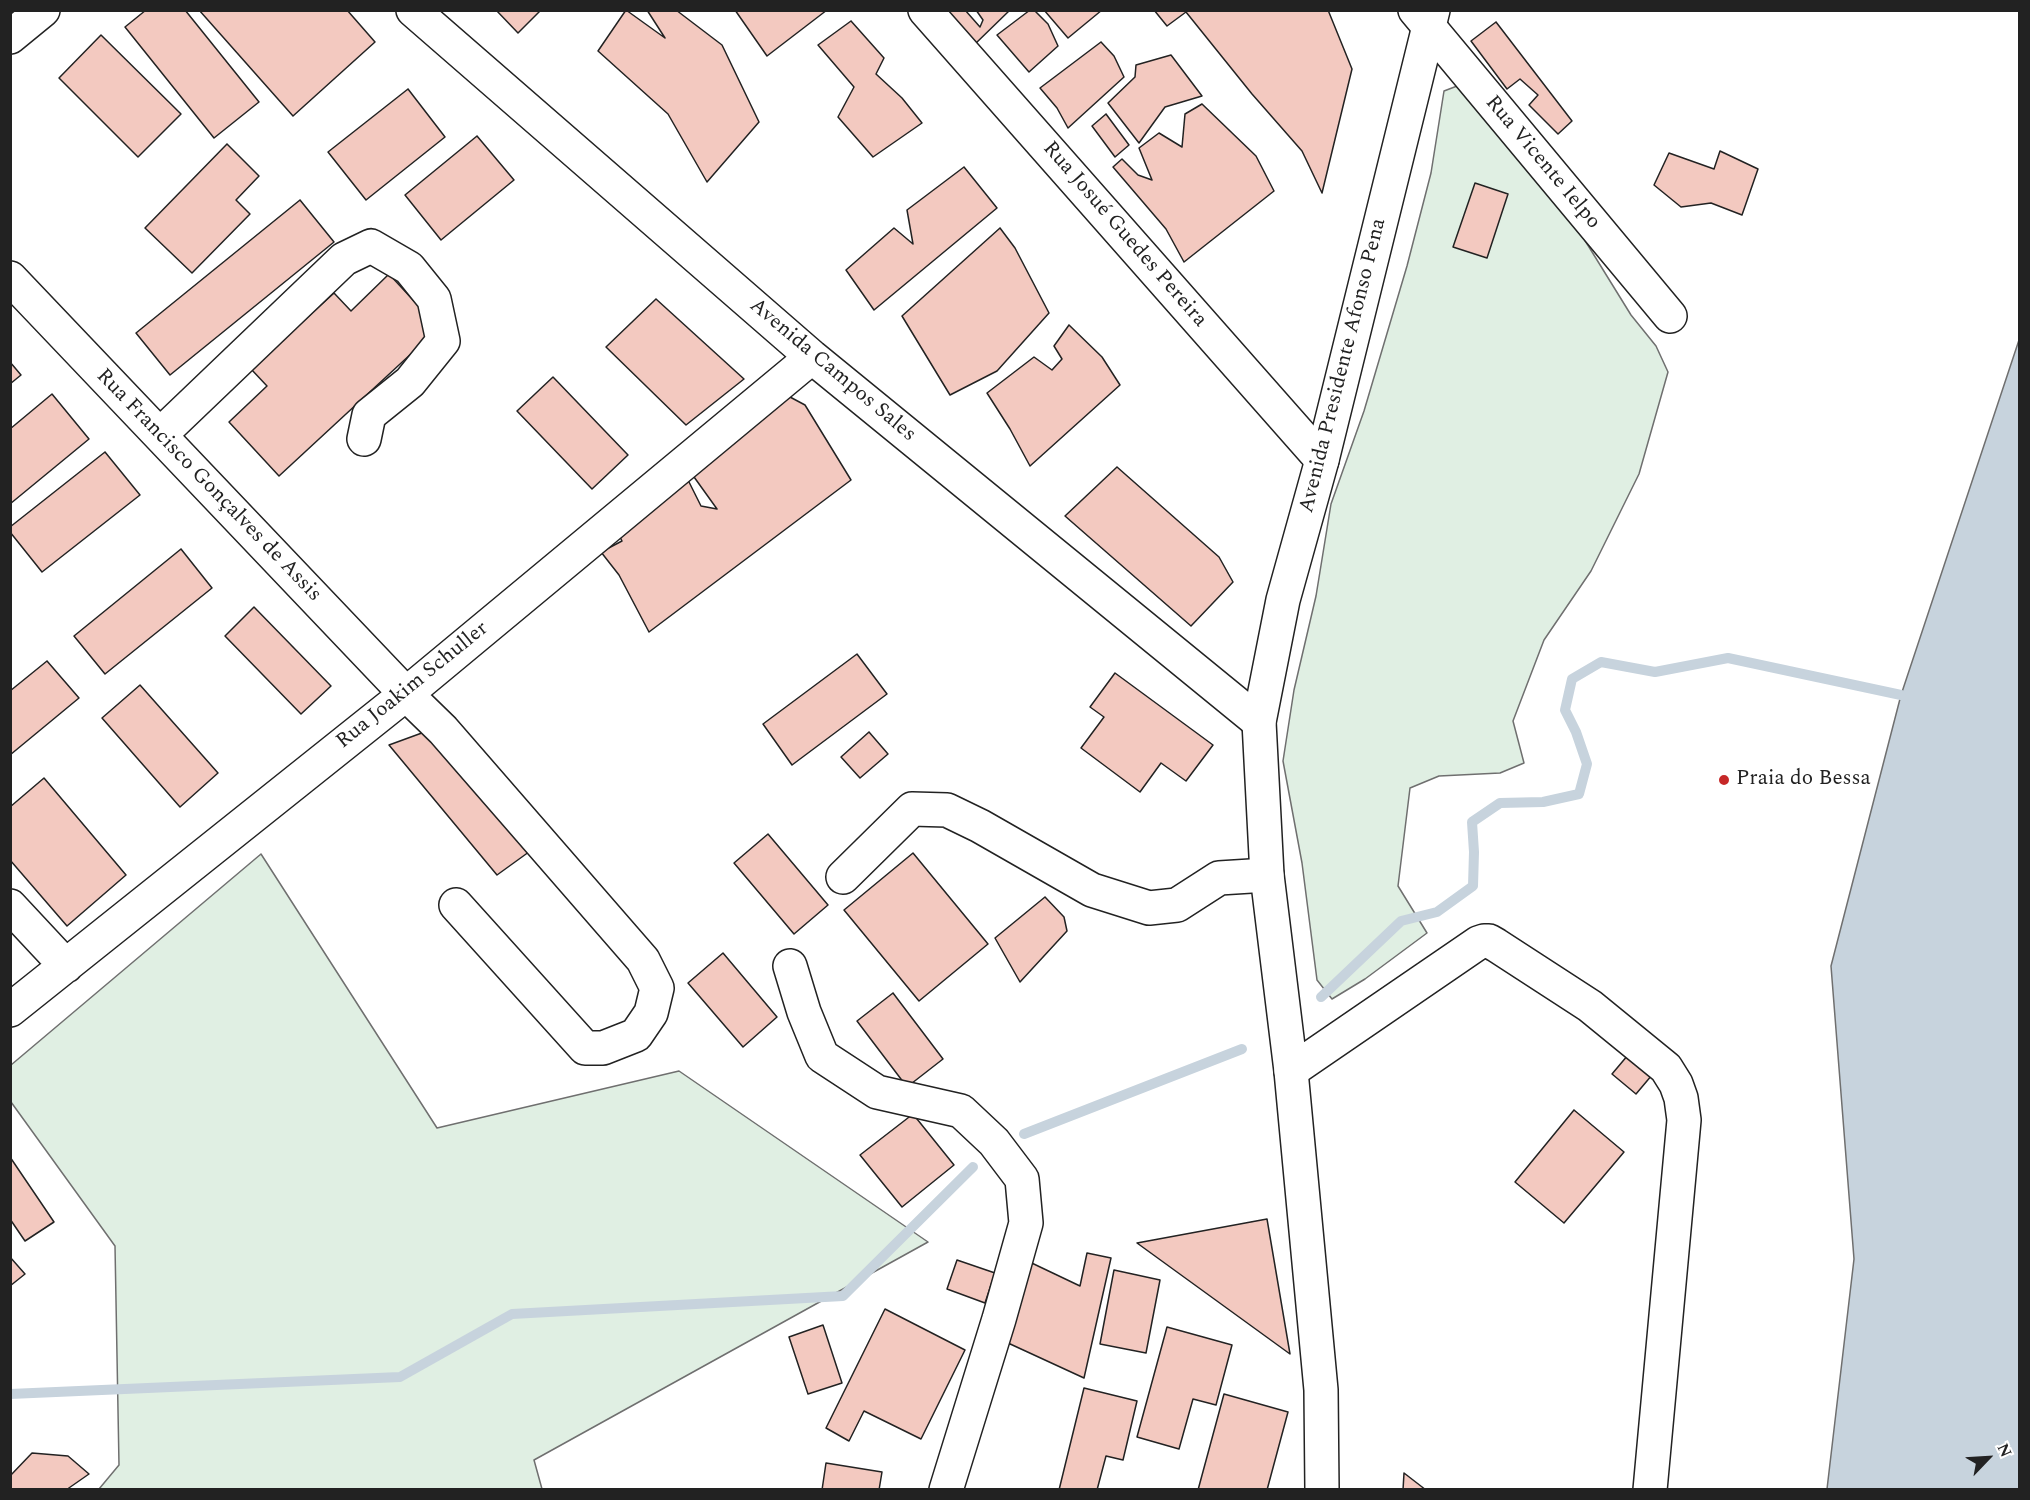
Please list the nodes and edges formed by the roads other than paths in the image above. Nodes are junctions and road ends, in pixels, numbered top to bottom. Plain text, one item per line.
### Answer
1 (43, 10) edge
2 (413, 10) edge
3 (925, 10) edge
4 (1425, 16) edge
5 (10, 37) edge
6 (10, 278) edge
7 (1670, 316) dead end
8 (812, 357) junction
9 (160, 435) junction
10 (364, 439) dead end
11 (1322, 460) junction
12 (406, 694) junction
13 (1259, 722) junction
14 (1267, 875) junction
15 (843, 877) dead end
16 (456, 905) dead end
17 (10, 906) edge
18 (66, 966) junction
19 (790, 966) dead end
20 (10, 1010) edge
21 (1291, 1071) junction
22 (946, 1490) edge
23 (1322, 1490) edge
24 (1650, 1490) edge

1 - 5 street
2 - 8 street, Avenida Campos Sales
3 - 11 street, Rua Josué Guedes Pereira
4 - 7 street, Rua Vicente Ielpo
4 - 11 street, Avenida Presidente Afonso Pena
6 - 9 street, Rua Francisco Gonçalves de Assis
8 - 12 street, Rua Joakim Schuller
8 - 13 street, Avenida Campos Sales
9 - 10 street
9 - 12 street, Rua Francisco Gonçalves de Assis
11 - 13 street, Avenida Presidente Afonso Pena
12 - 16 street, Rua Francisco Gonçalves de Assis
12 - 18 street, Rua Joakim Schuller
13 - 14 street, Avenida Presidente Afonso Pena
14 - 15 street
14 - 21 street, Avenida Presidente Afonso Pena
17 - 18 street
18 - 20 street, Rua Joakim Schuller
19 - 22 street
21 - 23 street, Avenida Presidente Afonso Pena
21 - 24 street

